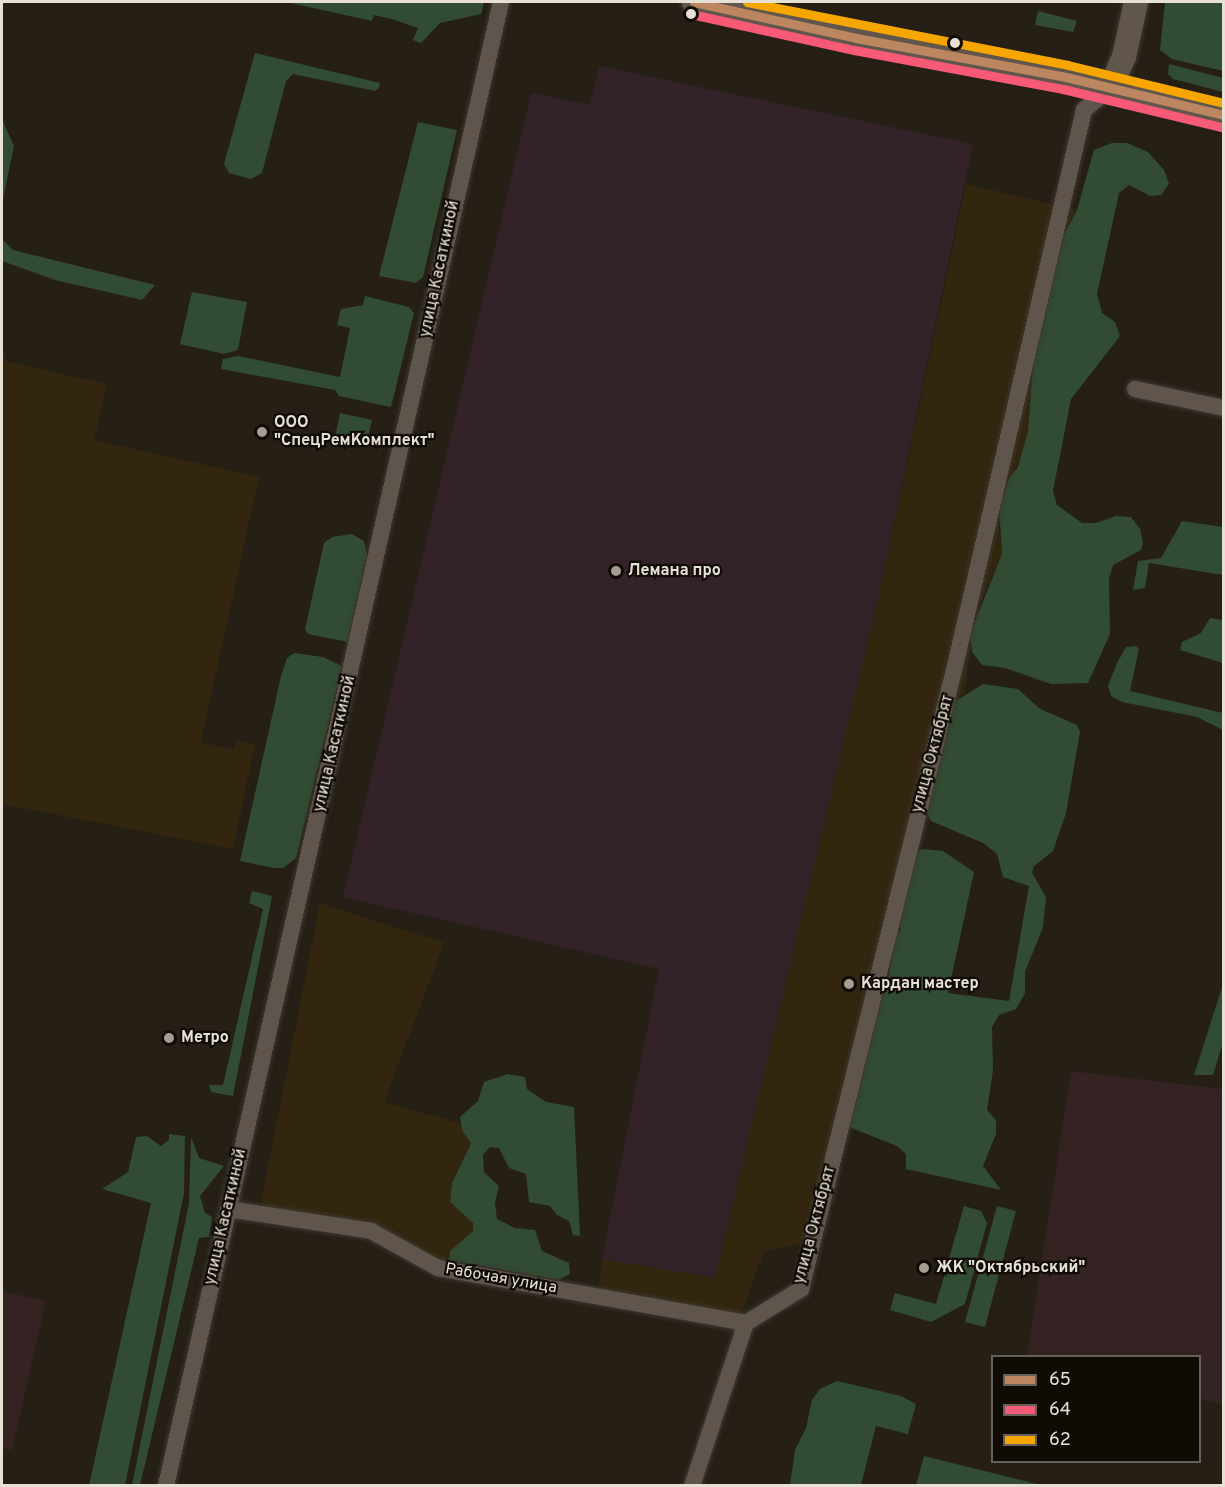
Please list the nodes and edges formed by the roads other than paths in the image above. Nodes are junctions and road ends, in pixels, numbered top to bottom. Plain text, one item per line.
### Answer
1 (501, 2) edge
2 (694, 2) edge
3 (1136, 2) edge
4 (1111, 87) junction
5 (1224, 115) edge
6 (1134, 389) dead end
7 (1224, 408) edge
8 (228, 1209) junction
9 (746, 1323) junction
10 (166, 1485) edge
11 (692, 1485) edge

1 - 8 street, улица Касаткиной
2 - 4 main road
3 - 4 main road, улица Октябрят
4 - 5 main road
4 - 9 street, улица Октябрят
6 - 7 street
8 - 9 street, Рабочая улица
8 - 10 street, улица Касаткиной
9 - 11 street

